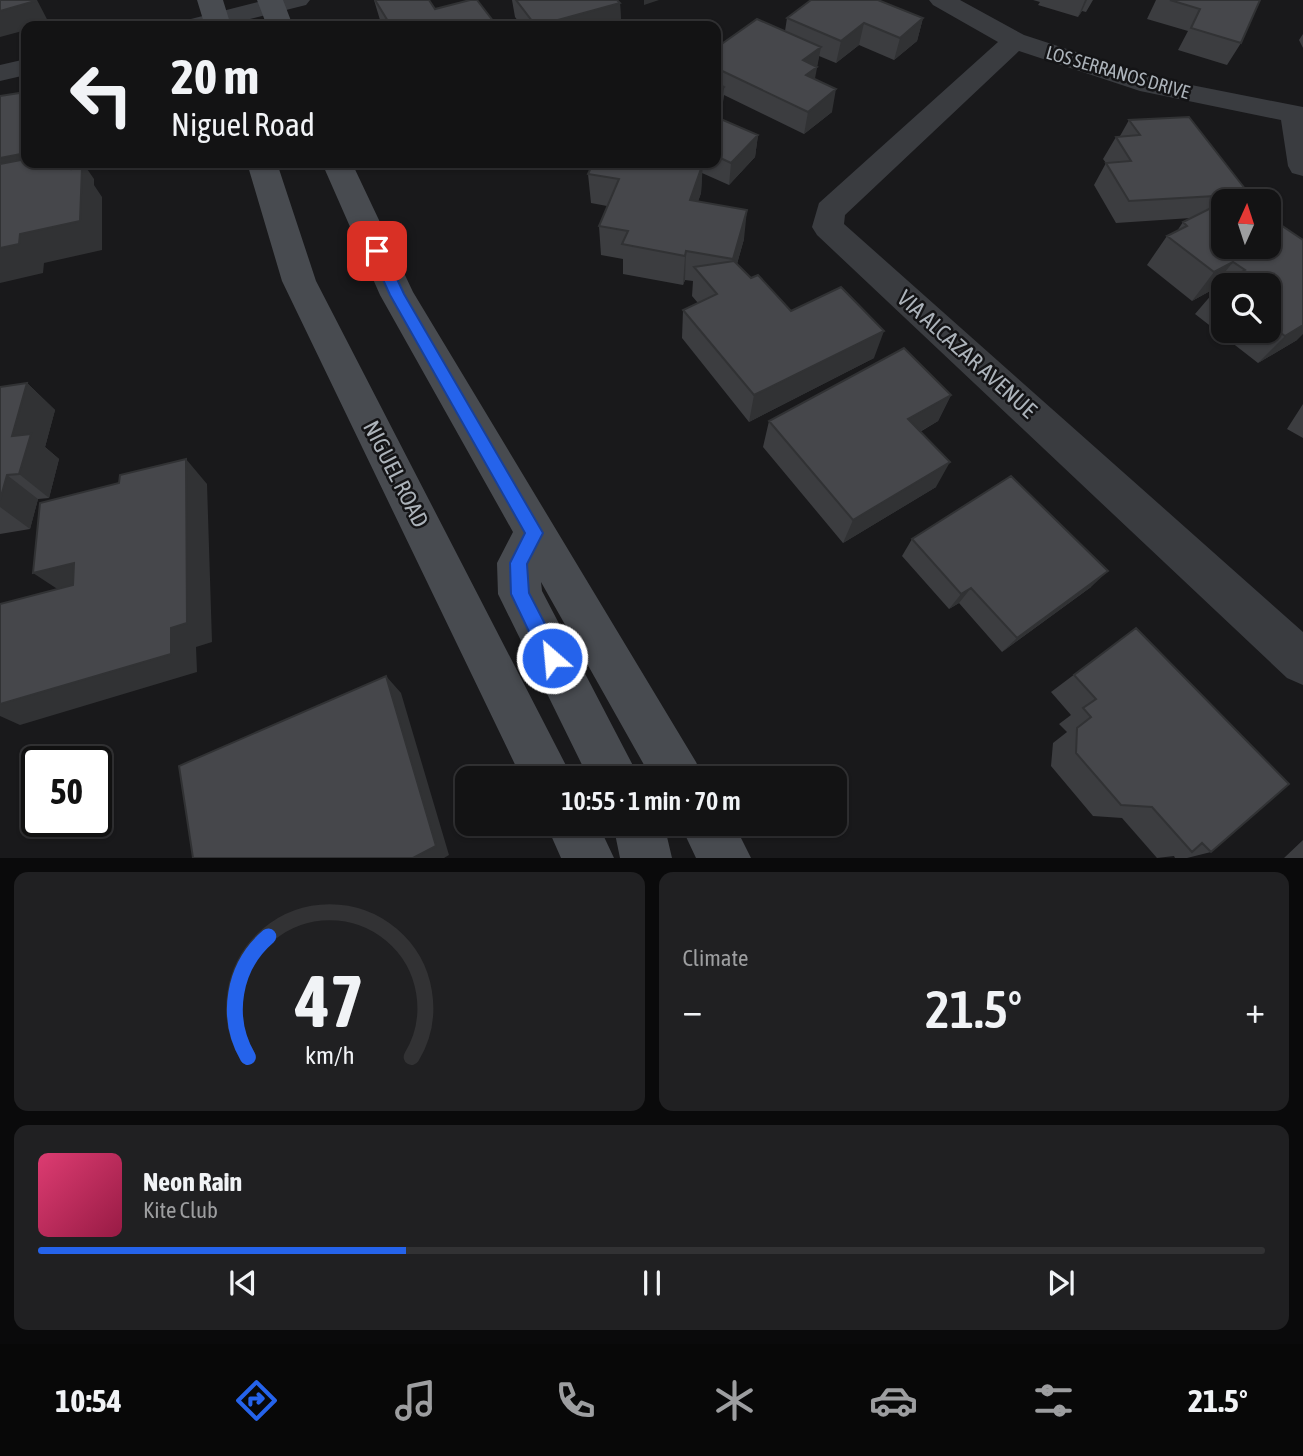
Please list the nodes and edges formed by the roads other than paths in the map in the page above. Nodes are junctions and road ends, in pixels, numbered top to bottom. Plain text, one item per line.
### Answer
1 (297, 0) edge
2 (942, 0) edge
3 (274, 11) edge
4 (209, 18) edge
5 (1015, 41) junction
6 (21, 68) edge
7 (0, 73) edge
8 (1299, 116) edge
9 (1303, 166) edge
10 (264, 168) edge
11 (339, 168) edge
12 (534, 533) junction
13 (1303, 662) edge
14 (542, 766) edge
15 (608, 766) edge
16 (671, 766) edge
17 (577, 836) edge
18 (641, 836) edge
19 (712, 836) edge
20 (588, 858) edge
21 (646, 858) edge
22 (725, 858) edge

1 - 3 street
2 - 5 street, LOS SERRANOS DRIVE
3 - 4 street
5 - 8 street, LOS SERRANOS DRIVE
5 - 13 street, VIA ALCAZAR AVENUE
6 - 7 street
8 - 9 street
10 - 14 main road, NIGUEL ROAD
11 - 12 main road
12 - 15 main road
12 - 16 main road
17 - 20 main road
18 - 21 main road
19 - 22 main road

